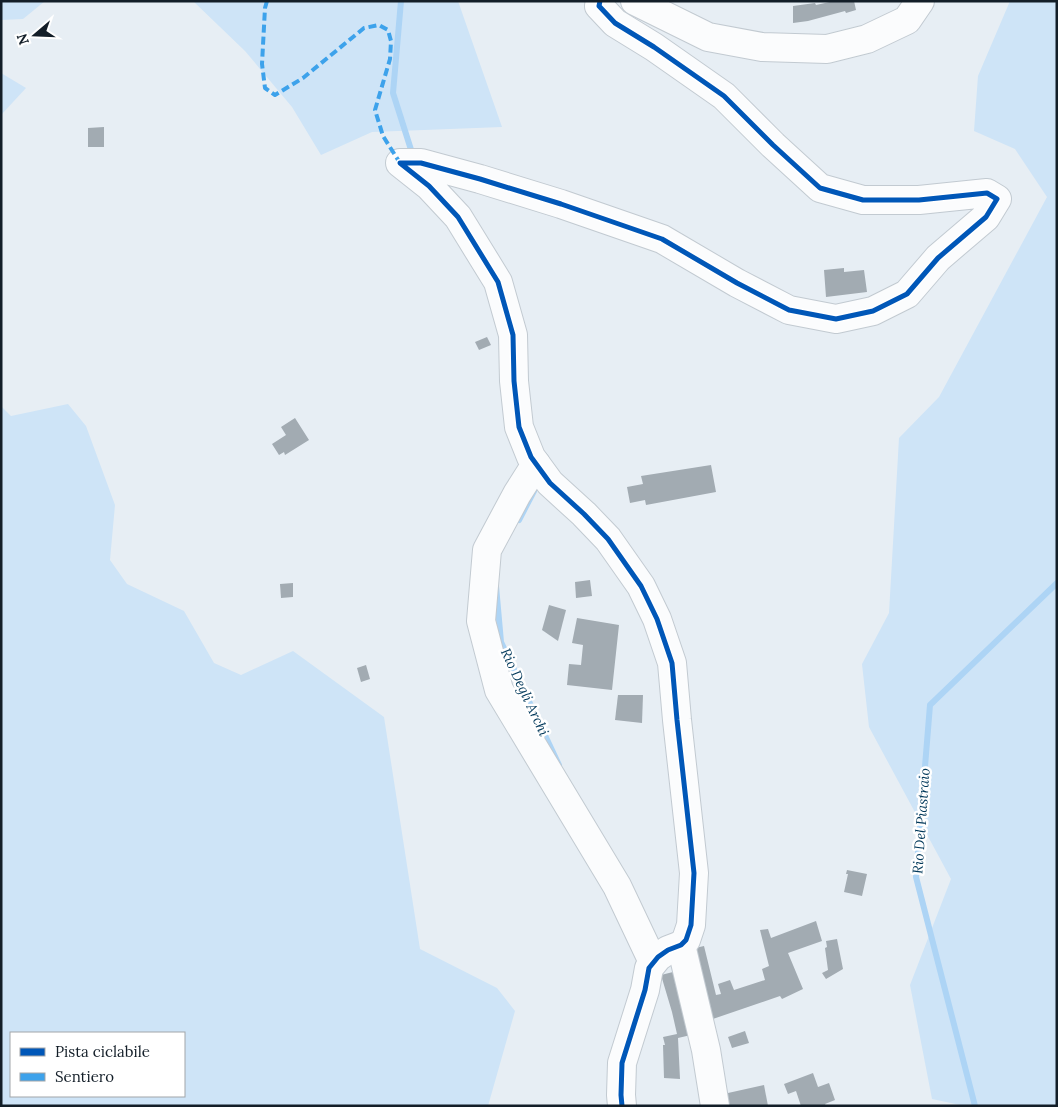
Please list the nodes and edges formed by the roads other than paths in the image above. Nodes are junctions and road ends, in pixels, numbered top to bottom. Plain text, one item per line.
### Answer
1 (600, 1) edge
2 (635, 1) edge
3 (920, 1) edge
4 (536, 464) junction
5 (681, 945) junction
6 (653, 962) junction
7 (622, 1106) edge
8 (715, 1106) edge

1 - 4 street
2 - 3 street
4 - 5 street
4 - 6 street
5 - 6 street
5 - 8 street
6 - 7 street

